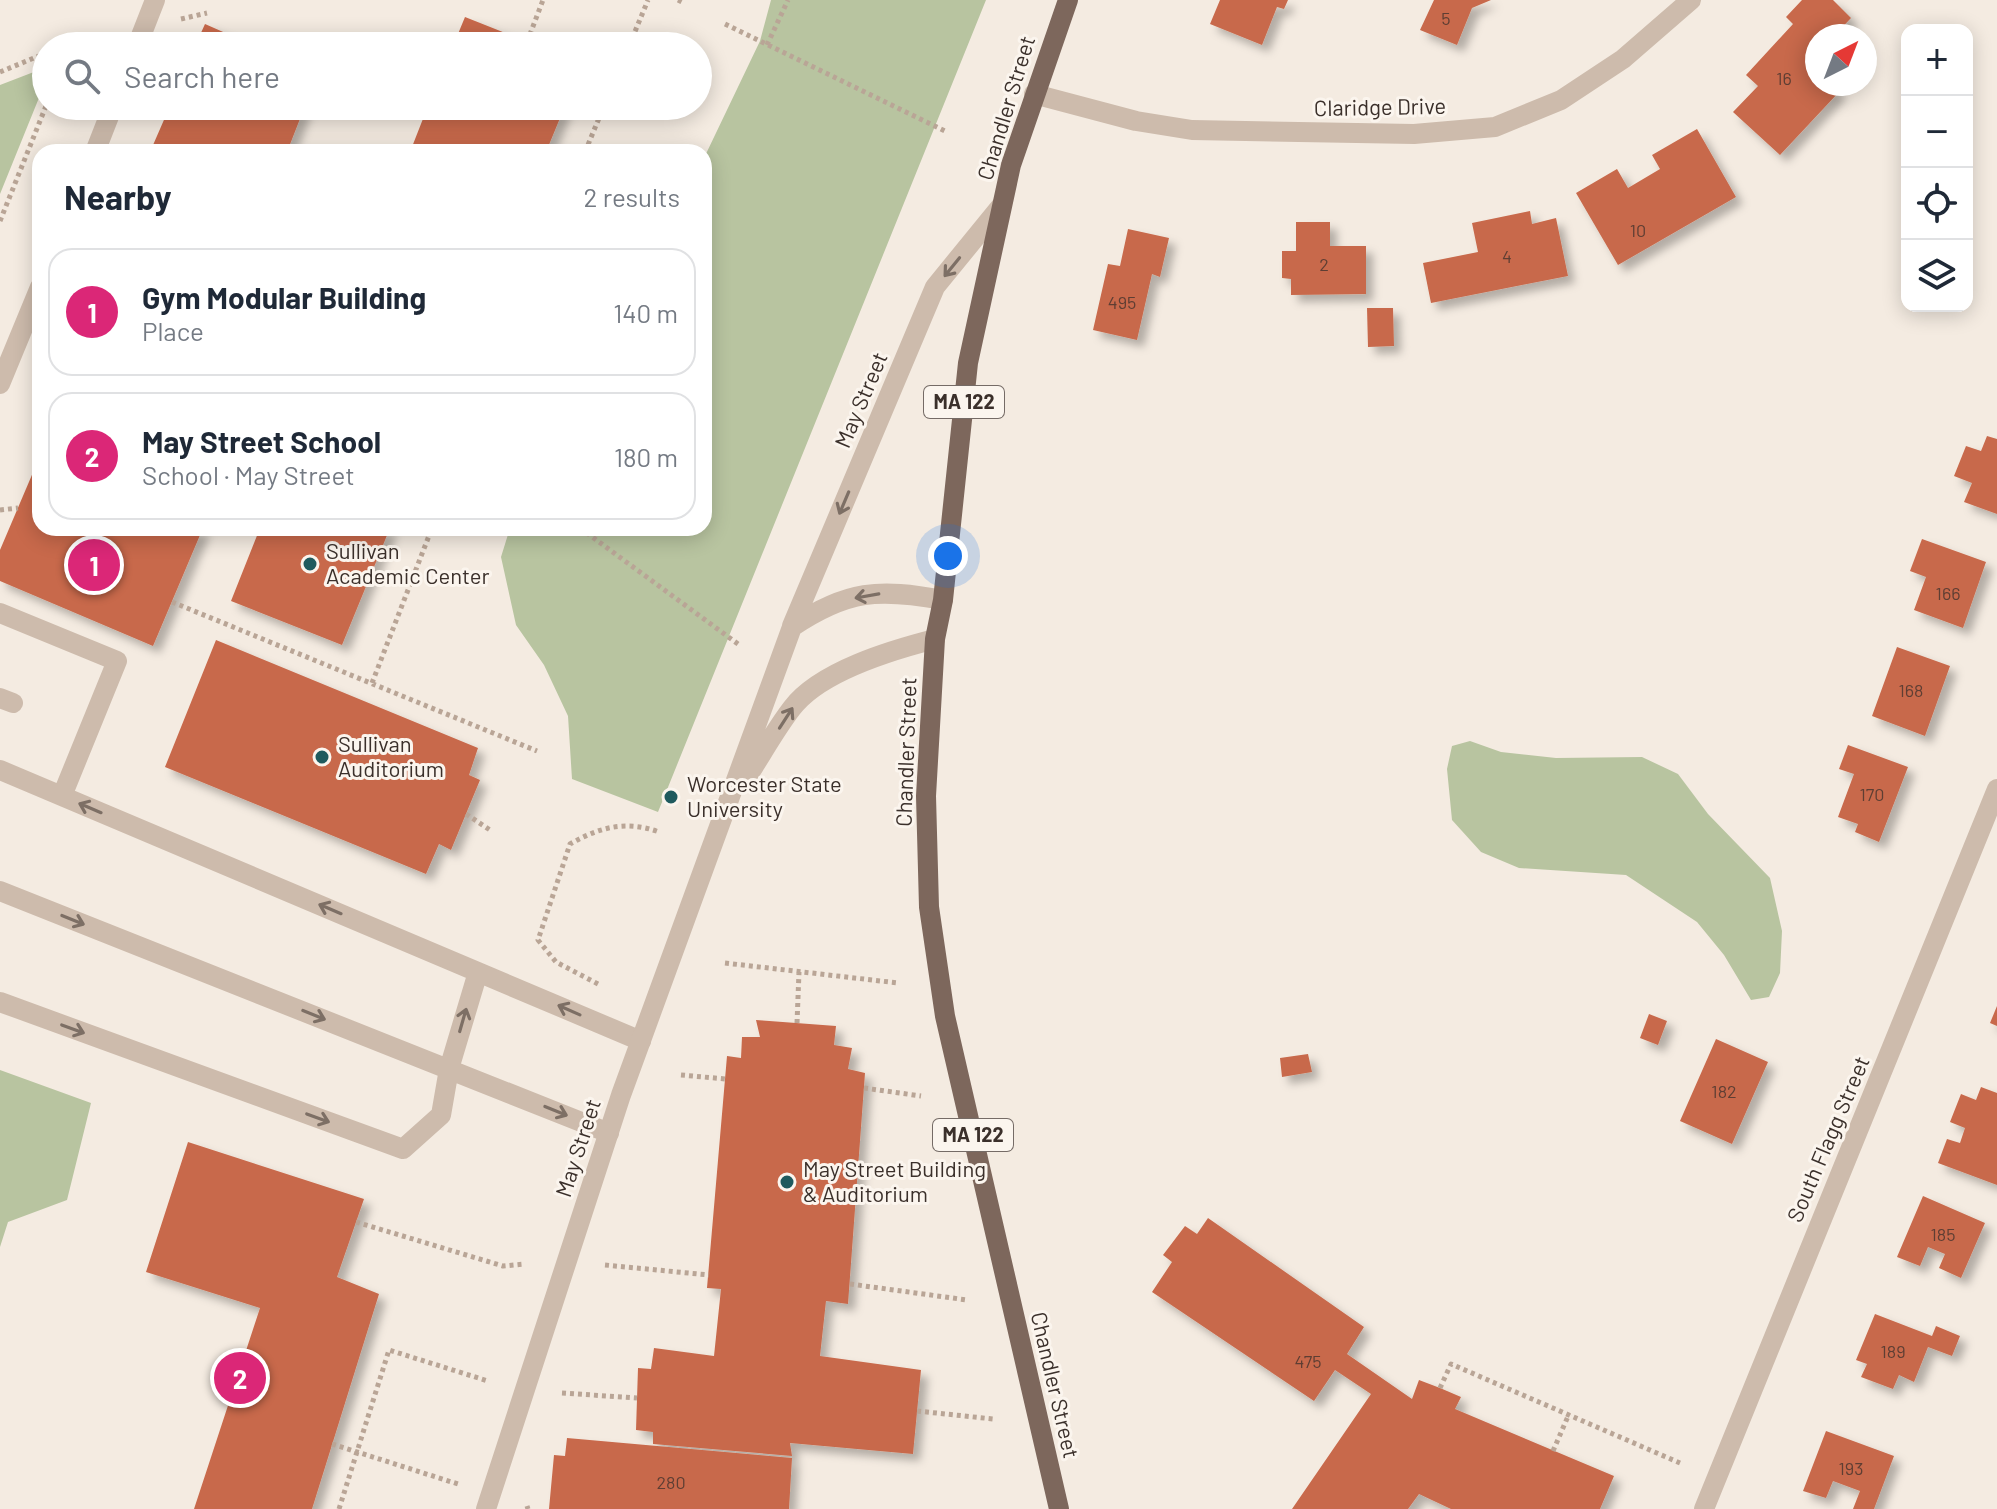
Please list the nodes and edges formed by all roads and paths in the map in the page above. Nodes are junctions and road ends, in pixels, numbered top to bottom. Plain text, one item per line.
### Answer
1 (155, 0) edge
2 (543, 0) edge
3 (648, 0) edge
4 (788, 0) edge
5 (1068, 0) edge
6 (1691, 0) edge
7 (725, 24) dead end
8 (142, 32) edge
9 (531, 32) edge
10 (635, 32) edge
11 (767, 45) junction
12 (32, 59) edge
13 (0, 72) edge
14 (1034, 94) junction
15 (40, 120) edge
16 (108, 120) edge
17 (598, 120) edge
18 (945, 131) dead end
19 (98, 144) edge
20 (588, 144) edge
21 (1001, 206) junction
22 (0, 221) edge
23 (32, 327) edge
24 (0, 384) edge
25 (18, 508) dead end
26 (0, 510) edge
27 (429, 536) edge
28 (591, 536) edge
29 (943, 600) junction
30 (172, 602) dead end
31 (0, 613) edge
32 (792, 627) junction
33 (935, 639) junction
34 (738, 644) dead end
35 (372, 683) junction
36 (537, 751) dead end
37 (0, 770) edge
38 (1997, 789) edge
39 (62, 796) junction
40 (728, 807) junction
41 (466, 814) dead end
42 (490, 830) dead end
43 (659, 832) dead end
44 (0, 891) edge
45 (725, 963) dead end
46 (478, 972) junction
47 (799, 972) junction
48 (898, 983) dead end
49 (598, 984) dead end
50 (0, 1002) edge
51 (797, 1023) dead end
52 (641, 1041) junction
53 (449, 1069) junction
54 (681, 1075) dead end
55 (726, 1079) dead end
56 (864, 1088) dead end
57 (921, 1096) dead end
58 (609, 1133) junction
59 (356, 1222) dead end
60 (525, 1264) dead end
61 (605, 1265) dead end
62 (709, 1275) dead end
63 (850, 1284) dead end
64 (967, 1300) dead end
65 (488, 1381) dead end
66 (1440, 1388) dead end
67 (562, 1393) dead end
68 (637, 1398) dead end
69 (917, 1411) dead end
70 (1569, 1414) junction
71 (993, 1419) dead end
72 (332, 1444) dead end
73 (355, 1451) junction
74 (1553, 1451) dead end
75 (1680, 1463) dead end
76 (458, 1484) dead end
77 (339, 1509) edge
78 (486, 1509) edge
79 (1059, 1509) edge
80 (1704, 1509) edge

1 - 8 street
2 - 9 path
3 - 10 path
4 - 11 path
5 - 14 main road, Chandler Street / MA 122
6 - 14 street, Claridge Drive
7 - 11 path
11 - 18 path
12 - 13 path
14 - 21 main road, Chandler Street / MA 122
15 - 22 path
16 - 19 street
17 - 20 path
21 - 29 main road, Chandler Street / MA 122
21 -> 32 street, May Street
23 - 24 street
25 - 26 path
27 - 35 path
28 - 34 path
29 -> 32 street
29 - 33 main road, Chandler Street / MA 122
30 - 35 path
31 - 39 street
32 - 40 street, May Street
40 -> 33 street, May Street
33 - 79 main road, Chandler Street / MA 122
35 - 36 path
37 - 39 street
38 - 80 street, South Flagg Street
46 -> 39 street
40 - 52 street, May Street
41 - 42 path
43 - 49 path
44 -> 53 street
45 - 47 path
52 -> 46 street
53 -> 46 street
47 - 48 path
47 - 51 path
50 -> 53 street
52 - 58 street, May Street
53 -> 58 street
54 - 55 path
56 - 57 path
58 - 78 street, May Street
59 - 60 path
61 - 62 path
63 - 64 path
65 - 73 path
66 - 70 path
67 - 68 path
69 - 71 path
70 - 74 path
70 - 75 path
72 - 73 path
73 - 76 path
73 - 77 path

